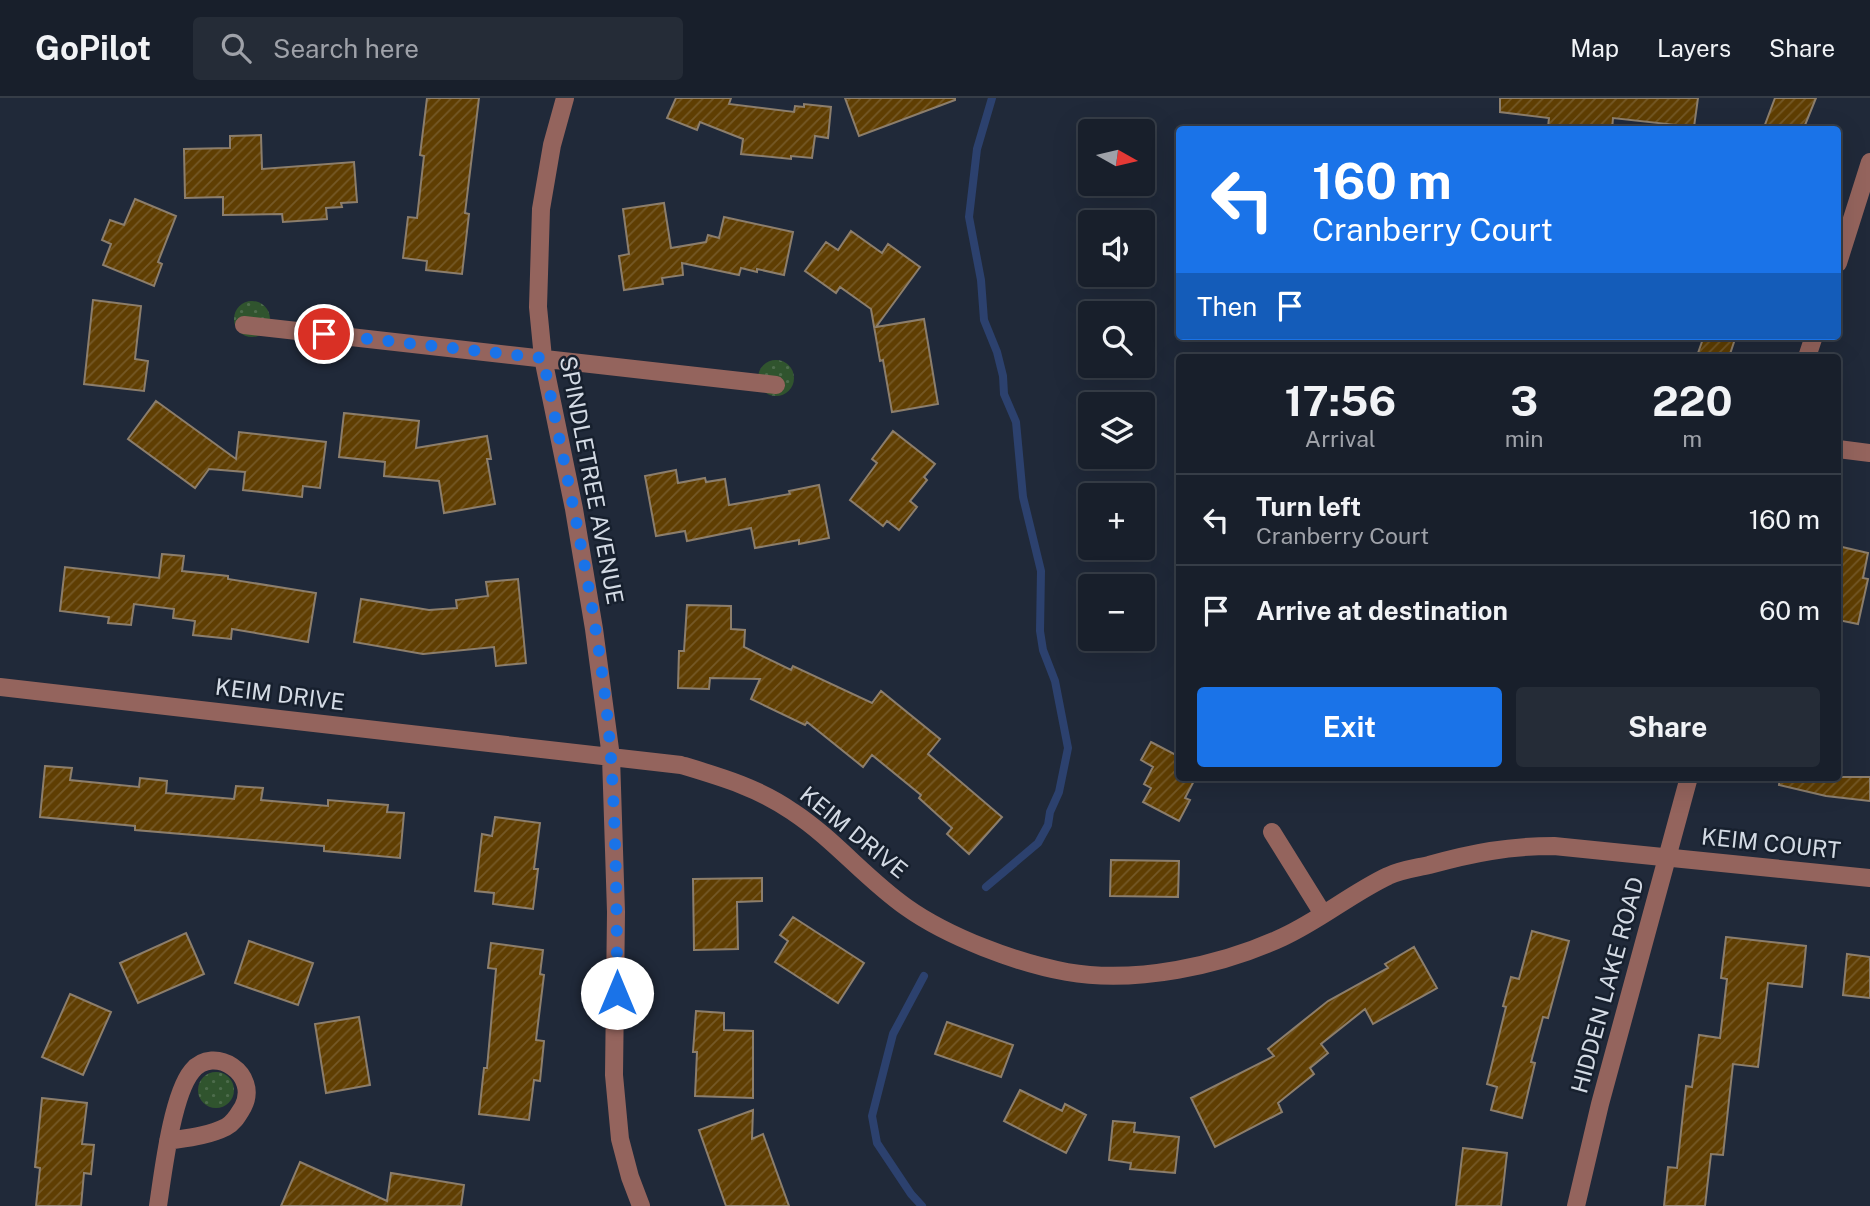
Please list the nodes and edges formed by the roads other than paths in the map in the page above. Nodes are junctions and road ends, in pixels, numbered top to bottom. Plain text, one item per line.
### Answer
1 (565, 98) edge
2 (1870, 162) edge
3 (1841, 254) edge
4 (244, 326) dead end
5 (543, 358) junction
6 (776, 385) dead end
7 (1841, 449) edge
8 (1870, 453) edge
9 (0, 687) edge
10 (611, 757) junction
11 (1688, 781) edge
12 (1272, 832) dead end
13 (1667, 856) junction
14 (1870, 878) edge
15 (1324, 914) junction
16 (168, 1141) junction
17 (158, 1206) edge
18 (641, 1206) edge
19 (1576, 1206) edge

1 - 5 street, SPINDLETREE AVENUE
2 - 3 street
4 - 5 street
5 - 6 street
5 - 10 street, SPINDLETREE AVENUE
7 - 8 street
9 - 10 street, KEIM DRIVE
10 - 15 street, KEIM DRIVE
10 - 18 street, SPINDLETREE AVENUE
11 - 13 street, HIDDEN LAKE ROAD
12 - 15 street
13 - 14 street, KEIM COURT
13 - 15 street, KEIM DRIVE
13 - 19 street, HIDDEN LAKE ROAD
16 - 16 street
16 - 17 street

